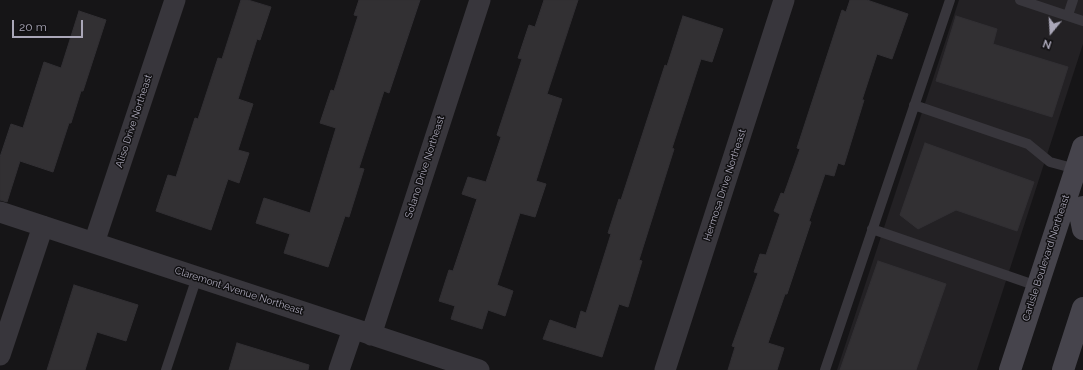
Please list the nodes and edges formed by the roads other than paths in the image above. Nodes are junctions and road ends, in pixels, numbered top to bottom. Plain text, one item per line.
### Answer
1 (175, 0) edge
2 (480, 0) edge
3 (784, 0) edge
4 (950, 0) edge
5 (1020, 0) edge
6 (1072, 0) edge
7 (1068, 16) junction
8 (1083, 21) edge
9 (914, 105) junction
10 (1083, 146) edge
11 (1076, 169) junction
12 (1083, 207) edge
13 (0, 212) edge
14 (43, 226) junction
15 (872, 229) junction
16 (1083, 229) edge
17 (94, 243) junction
18 (197, 277) junction
19 (1037, 286) junction
20 (1083, 308) edge
21 (362, 332) junction
22 (0, 355) edge
23 (166, 370) edge
24 (339, 370) edge
25 (479, 370) edge
26 (665, 370) edge
27 (825, 370) edge
28 (1010, 370) edge
29 (1063, 370) edge

1 - 17 street, Aliso Drive Northeast
2 - 21 street, Solano Drive Northeast
3 - 26 street, Hermosa Drive Northeast
4 - 9 lane
5 - 7 lane
6 - 7 lane
7 - 8 lane
9 - 11 lane
9 - 15 lane
10 - 11 main road, Carlisle Boulevard Northeast
11 - 19 main road, Carlisle Boulevard Northeast
12 - 16 main road
13 - 14 street, Claremont Avenue Northeast
14 - 17 street, Claremont Avenue Northeast
14 - 22 street
15 - 19 lane
15 - 27 lane
17 - 18 street, Claremont Avenue Northeast
18 - 21 street, Claremont Avenue Northeast
18 - 23 lane
19 - 28 main road, Carlisle Boulevard Northeast
20 - 29 main road
21 - 24 street, Solano Drive Northeast
21 - 25 street, Claremont Avenue Northeast

